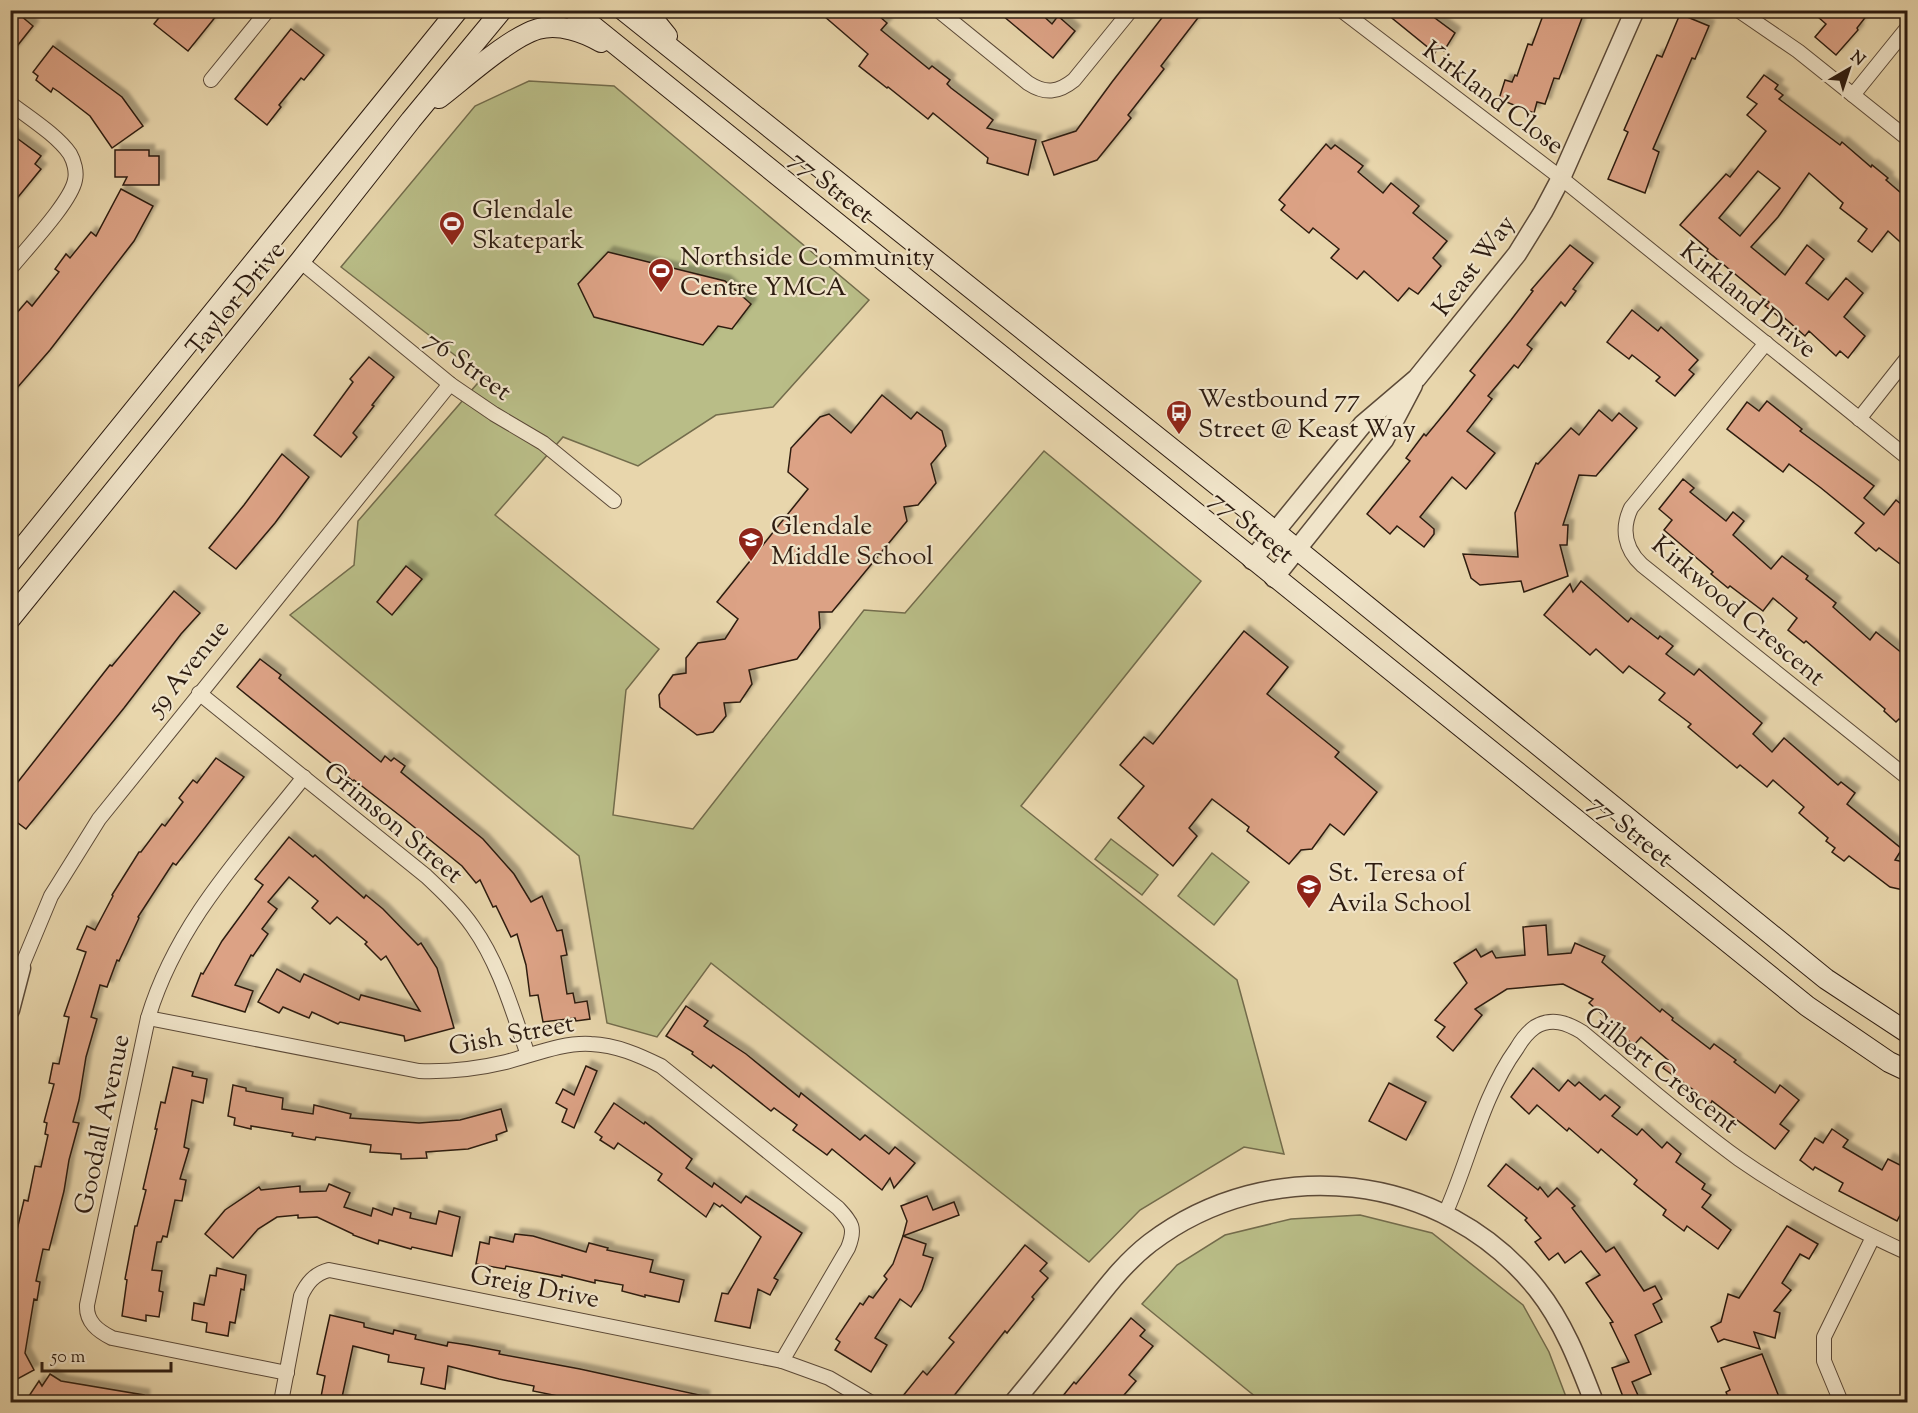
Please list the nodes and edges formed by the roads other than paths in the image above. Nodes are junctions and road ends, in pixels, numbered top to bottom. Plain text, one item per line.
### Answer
1 (268, 10) edge
2 (446, 10) edge
3 (458, 10) edge
4 (502, 10) edge
5 (573, 10) edge
6 (622, 10) edge
7 (646, 10) edge
8 (938, 10) edge
9 (1131, 10) edge
10 (1341, 10) edge
11 (1635, 10) edge
12 (1738, 10) edge
13 (1908, 27) edge
14 (430, 44) junction
15 (640, 64) junction
16 (693, 68) junction
17 (211, 80) dead end
18 (1853, 95) junction
19 (10, 103) edge
20 (411, 120) junction
21 (1908, 139) edge
22 (1561, 178) junction
23 (300, 261) junction
24 (10, 269) edge
25 (1766, 343) junction
26 (1908, 357) edge
27 (1417, 378) junction
28 (450, 384) junction
29 (1859, 419) junction
30 (1908, 458) edge
31 (614, 501) dead end
32 (1275, 531) junction
33 (1297, 549) junction
34 (1252, 560) junction
35 (10, 563) edge
36 (1274, 578) junction
37 (10, 619) edge
38 (199, 693) junction
39 (304, 777) junction
40 (1908, 778) edge
41 (16, 967) edge
42 (10, 1010) edge
43 (148, 1018) junction
44 (1908, 1033) edge
45 (528, 1056) junction
46 (1908, 1071) edge
47 (1444, 1214) junction
48 (1873, 1237) junction
49 (1908, 1253) edge
50 (782, 1361) junction
51 (287, 1373) junction
52 (281, 1402) edge
53 (870, 1402) edge
54 (1014, 1402) edge
55 (1594, 1402) edge
56 (1841, 1402) edge

1 - 17 street
2 - 14 main road
3 - 14 main road, Taylor Drive
4 - 20 main road, Taylor Drive
5 - 15 main road, 77 Street
6 - 16 main road, 77 Street
7 - 16 main road
8 - 9 street
10 - 22 street, Kirkland Close
11 - 22 street, Keast Way
12 - 18 street
13 - 18 street
14 - 35 main road, Taylor Drive
15 - 20 main road
15 - 34 main road, 77 Street
16 - 32 main road, 77 Street
18 - 21 street
19 - 24 street
20 - 23 main road, Taylor Drive
22 - 25 street, Kirkland Drive
22 - 27 street, Keast Way
23 - 28 street, 76 Street
23 - 37 main road, Taylor Drive
25 - 29 street, Kirkland Drive
25 - 40 street, Kirkwood Crescent
26 - 29 street
27 - 32 street, Keast Way
27 - 33 street, Keast Way
28 - 31 street, 76 Street
28 - 38 street, 59 Avenue
29 - 30 street, Kirkland Drive
32 - 33 main road, 77 Street
32 - 34 street, Keast Way
33 - 36 street, Keast Way
33 - 44 main road, 77 Street
34 - 36 main road, 77 Street
36 - 46 main road, 77 Street
38 - 39 street, Grimson Street
38 - 41 street, 59 Avenue
39 - 43 street, Goodall Avenue
39 - 45 street, Grimson Street
41 - 42 street, 59 Avenue
43 - 45 street, Gish Street
43 - 51 street, Goodall Avenue
45 - 50 street, Gish Street
47 - 48 street, Gilbert Crescent
47 - 54 street
47 - 55 street
48 - 49 street, Gilbert Crescent
48 - 56 street
50 - 51 street, Greig Drive
50 - 53 street, Greig Drive
51 - 52 street, Greig Drive

